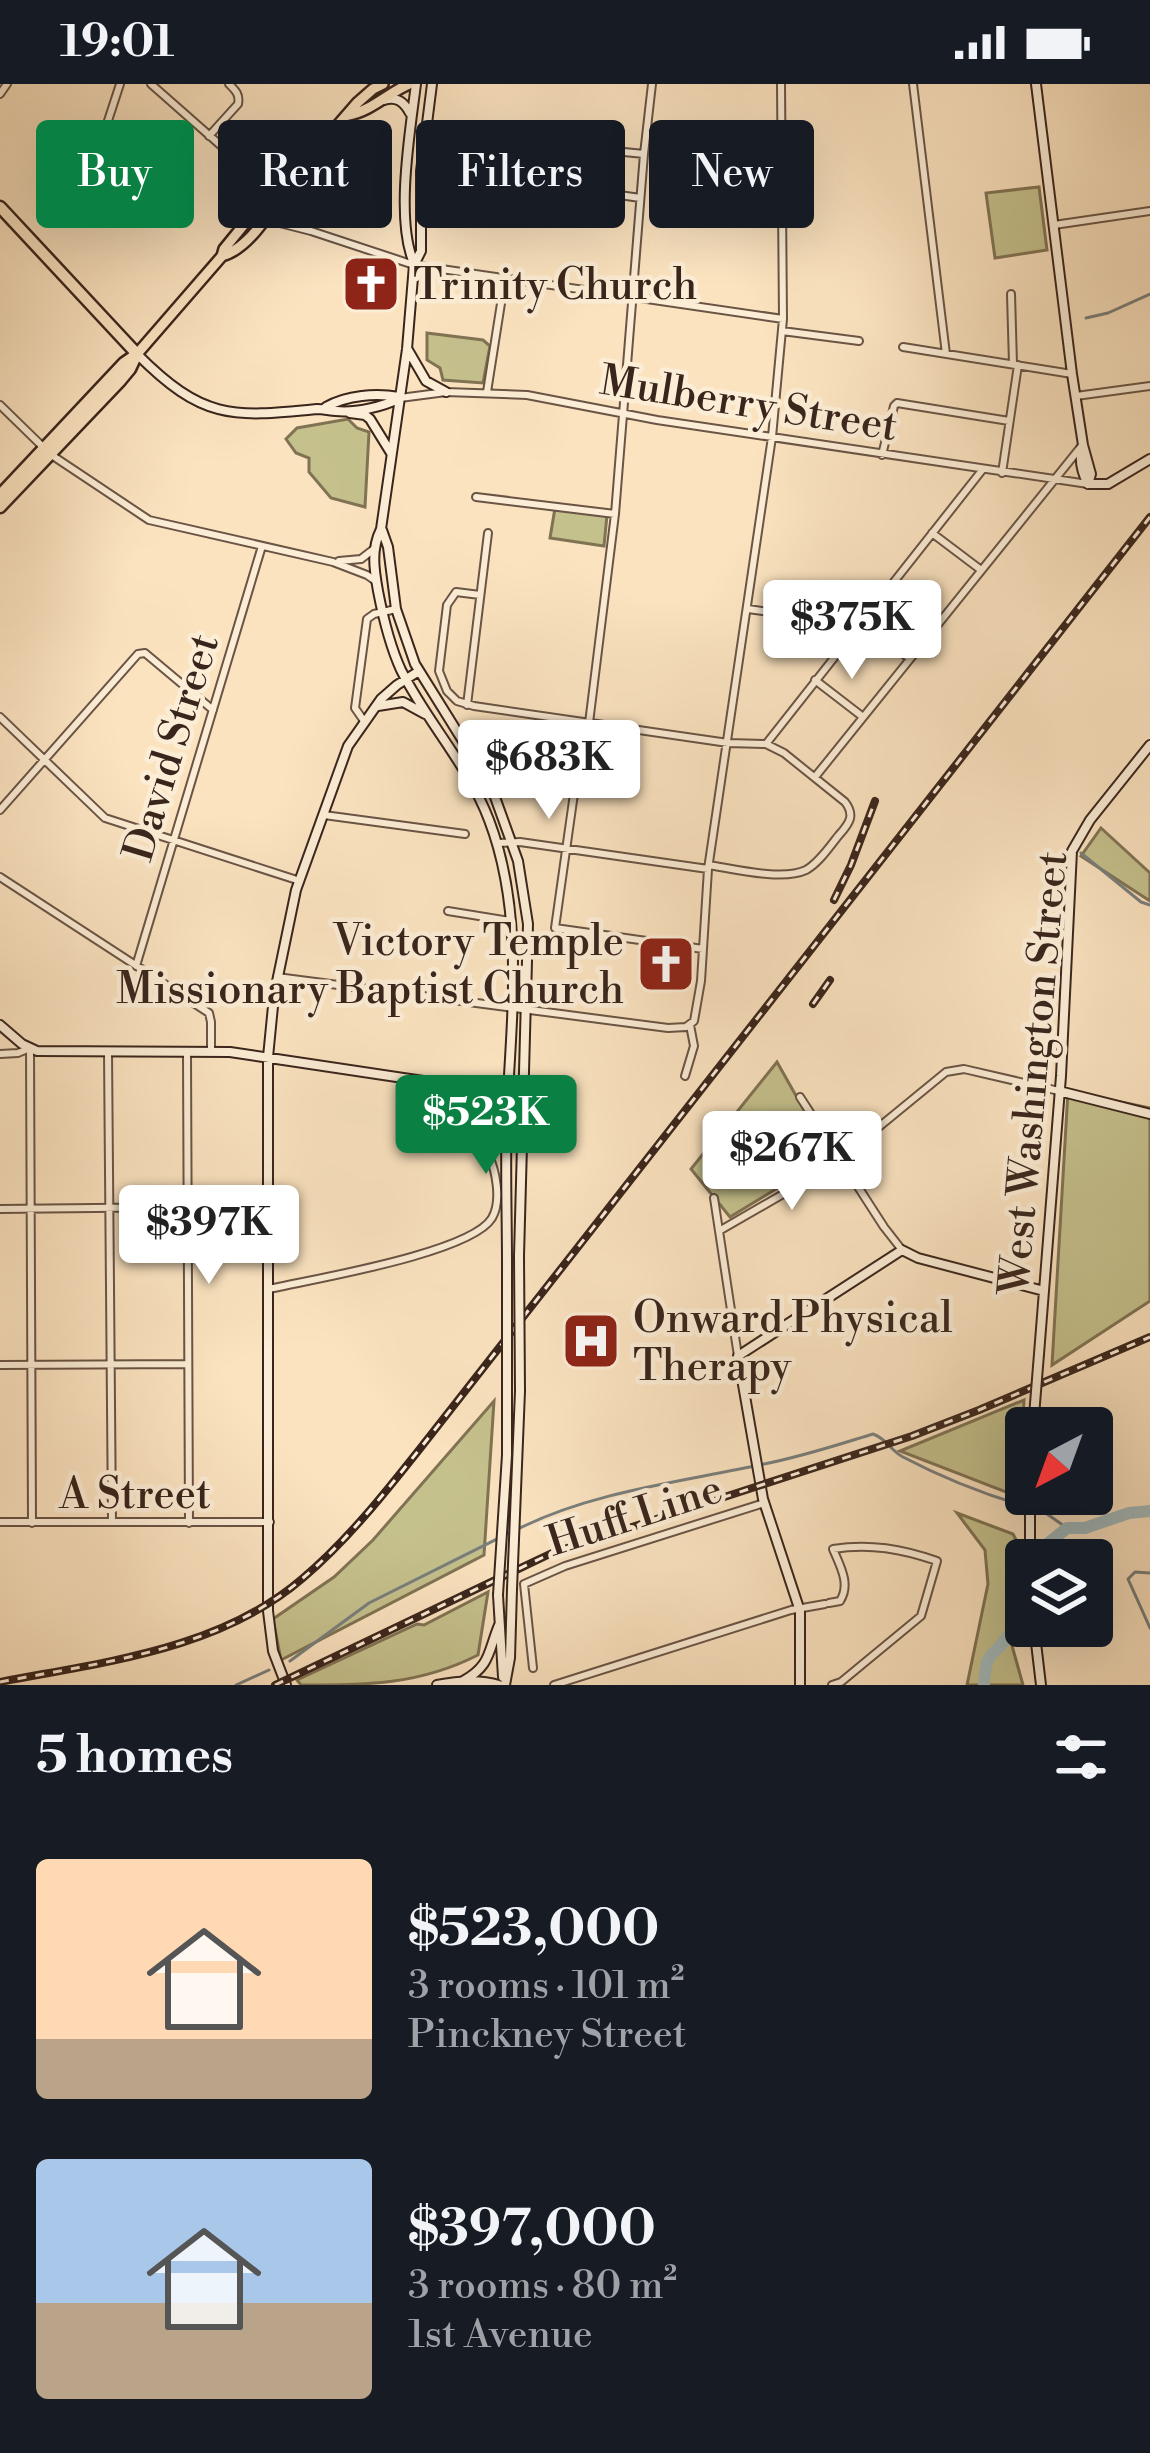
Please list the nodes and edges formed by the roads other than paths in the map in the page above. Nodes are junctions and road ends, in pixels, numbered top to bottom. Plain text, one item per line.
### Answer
1 (7, 84) edge
2 (121, 84) edge
3 (151, 84) edge
4 (229, 84) edge
5 (412, 84) edge
6 (432, 84) edge
7 (652, 84) edge
8 (781, 84) edge
9 (913, 84) edge
10 (1036, 84) edge
11 (375, 86) edge
12 (0, 94) edge
13 (377, 102) junction
14 (349, 115) junction
15 (412, 116) junction
16 (109, 120) edge
17 (344, 120) edge
18 (209, 136) junction
19 (218, 144) edge
20 (644, 154) junction
21 (640, 198) junction
22 (0, 207) edge
23 (1150, 211) edge
24 (1054, 225) junction
25 (241, 228) edge
26 (256, 228) edge
27 (303, 228) edge
28 (222, 256) junction
29 (414, 265) junction
30 (505, 278) junction
31 (1011, 294) dead end
32 (632, 297) junction
33 (783, 319) junction
34 (782, 332) junction
35 (859, 341) dead end
36 (903, 347) dead end
37 (407, 349) junction
38 (137, 354) junction
39 (946, 354) junction
40 (1016, 365) junction
41 (1072, 374) junction
42 (1150, 386) edge
43 (446, 392) junction
44 (487, 392) junction
45 (1076, 396) junction
46 (400, 398) junction
47 (0, 405) edge
48 (325, 409) junction
49 (337, 412) junction
50 (622, 413) junction
51 (1010, 421) junction
52 (772, 437) junction
53 (46, 450) junction
54 (1085, 450) junction
55 (391, 453) junction
56 (882, 454) junction
57 (1150, 459) edge
58 (982, 469) junction
59 (1002, 472) junction
60 (1052, 481) junction
61 (1114, 481) junction
62 (1088, 484) junction
63 (0, 495) edge
64 (476, 496) dead end
65 (0, 507) edge
66 (615, 514) junction
67 (381, 529) junction
68 (488, 532) dead end
69 (932, 533) junction
70 (262, 546) junction
71 (374, 549) junction
72 (333, 562) junction
73 (981, 570) junction
74 (377, 582) junction
75 (480, 596) junction
76 (747, 608) junction
77 (396, 609) junction
78 (382, 612) junction
79 (862, 621) junction
80 (910, 658) junction
81 (419, 671) junction
82 (406, 678) junction
83 (815, 680) junction
84 (467, 705) junction
85 (371, 709) junction
86 (213, 710) junction
87 (429, 716) junction
88 (0, 717) edge
89 (863, 718) junction
90 (364, 721) junction
91 (587, 723) junction
92 (728, 742) junction
93 (766, 744) junction
94 (1150, 746) edge
95 (44, 760) junction
96 (815, 778) junction
97 (0, 810) edge
98 (323, 815) junction
99 (465, 834) dead end
100 (174, 840) junction
101 (512, 842) junction
102 (497, 843) junction
103 (567, 849) junction
104 (708, 867) junction
105 (0, 877) edge
106 (300, 881) junction
107 (448, 910) dead end
108 (512, 921) junction
109 (703, 949) junction
110 (136, 966) junction
111 (278, 977) junction
112 (512, 1008) junction
113 (526, 1010) junction
114 (0, 1025) edge
115 (690, 1025) junction
116 (30, 1048) junction
117 (108, 1051) junction
118 (187, 1051) junction
119 (211, 1051) junction
120 (0, 1054) edge
121 (268, 1057) junction
122 (685, 1076) dead end
123 (450, 1084) junction
124 (509, 1090) junction
125 (522, 1090) junction
126 (1060, 1091) junction
127 (800, 1097) dead end
128 (1150, 1114) edge
129 (508, 1134) junction
130 (488, 1154) dead end
131 (840, 1159) junction
132 (714, 1198) dead end
133 (188, 1207) junction
134 (30, 1208) junction
135 (110, 1208) junction
136 (0, 1209) edge
137 (719, 1231) junction
138 (902, 1250) junction
139 (269, 1289) junction
140 (1045, 1291) junction
141 (738, 1356) junction
142 (0, 1364) edge
143 (31, 1364) junction
144 (110, 1364) junction
145 (188, 1364) junction
146 (1035, 1407) edge
147 (764, 1503) junction
148 (0, 1522) edge
149 (32, 1522) junction
150 (112, 1522) junction
151 (270, 1522) junction
152 (189, 1523) junction
153 (800, 1611) junction
154 (500, 1623) junction
155 (1036, 1647) edge
156 (533, 1668) dead end
157 (463, 1681) junction
158 (286, 1685) edge
159 (437, 1685) edge
160 (502, 1685) edge
161 (554, 1685) edge
162 (800, 1685) edge
163 (832, 1685) edge
164 (1041, 1685) edge

1 - 12 street
2 - 16 street
3 - 18 street
4 - 18 street
5 - 13 main road
5 - 15 street
6 - 29 street
7 - 20 street
8 - 33 street
9 - 39 street
10 - 24 street
11 - 14 main road
13 - 14 main road
13 - 15 street
14 - 17 main road
15 - 29 street
18 - 19 street
20 - 21 street
20 - 21 street
21 - 32 street
22 - 38 highway
23 - 24 street
24 - 41 street
25 - 28 main road
26 - 28 main road
27 - 29 street
28 - 38 main road
29 - 30 street
29 - 37 street
30 - 32 street
30 - 44 street
31 - 40 street
32 - 33 street
32 - 50 street
33 - 34 street
34 - 35 street
34 - 52 street
36 - 39 street
37 - 43 street
37 - 46 street
38 - 48 street
38 - 53 highway
39 - 40 street
40 - 41 street
40 - 51 street
41 - 45 street
42 - 45 street
43 - 44 street, Mulberry Street
43 - 46 street, Mulberry Street
44 - 50 street, Mulberry Street
45 - 54 street
46 - 48 street
46 - 49 street
46 - 55 street
47 - 53 street
48 - 49 street
49 - 55 street
50 - 52 street, Mulberry Street
50 - 66 street
51 - 56 street
51 - 59 street
52 - 56 street, Mulberry Street
52 - 76 street
53 - 63 highway
53 - 65 highway
53 - 70 street
54 - 60 street
54 - 61 street
54 - 62 street
55 - 67 street
56 - 58 street, Mulberry Street
57 - 61 street
58 - 59 street, Mulberry Street
58 - 69 street
59 - 60 street, Mulberry Street
60 - 62 street, Mulberry Street
60 - 73 street
61 - 62 street
64 - 66 street
66 - 91 street
67 - 71 street
67 - 77 street
68 - 75 street
69 - 73 street
69 - 79 street
70 - 72 street
70 - 86 street, David Street
71 - 72 street
71 - 74 street
72 - 74 street
73 - 80 street
74 - 78 street
75 - 84 street
75 - 84 street
76 - 79 street
76 - 92 street
77 - 78 street
77 - 81 street
78 - 82 street
78 - 90 street
79 - 80 street
79 - 83 street
80 - 89 street
81 - 82 street
81 - 101 street
82 - 85 street
82 - 87 street
83 - 89 street
83 - 93 street
84 - 91 street
85 - 87 street
85 - 90 street
86 - 95 street
86 - 100 street, David Street
87 - 102 street
88 - 95 street
89 - 96 street
90 - 98 street
91 - 92 street
91 - 103 street
92 - 93 street
92 - 104 street
93 - 96 street
94 - 126 street, West Washington Street
95 - 97 street
95 - 100 street
96 - 104 street
98 - 99 street
98 - 106 street
100 - 106 street
100 - 110 street, David Street
101 - 102 street
101 - 103 street
101 - 113 street
102 - 108 street
103 - 104 street
103 - 109 street
104 - 109 street
105 - 110 street
106 - 111 street
107 - 108 street
108 - 112 street
109 - 115 street
110 - 119 street
111 - 112 street
111 - 121 street
112 - 113 street
112 - 124 street
113 - 115 street
113 - 125 street
114 - 116 street
115 - 122 street
116 - 117 street
116 - 120 street
116 - 134 street
117 - 118 street
117 - 135 street
118 - 119 street
118 - 133 street
119 - 121 street
121 - 123 street
121 - 139 street
123 - 124 street
123 - 129 street
124 - 125 street
124 - 129 street
125 - 160 street, bridge
126 - 128 street
126 - 131 street
126 - 140 street, West Washington Street
127 - 131 street
129 - 154 street, bridge
130 - 139 street
131 - 137 street
131 - 138 street
132 - 137 street
133 - 135 street
133 - 145 street
134 - 135 street
134 - 136 street
134 - 143 street
135 - 144 street
137 - 141 street
138 - 140 street
138 - 141 street
139 - 151 street
140 - 146 street, West Washington Street, bridge
141 - 147 street
142 - 143 street
143 - 144 street
143 - 149 street
144 - 145 street
144 - 150 street
145 - 152 street
147 - 153 street
147 - 156 street, Huff Line
148 - 149 street, A Street
149 - 150 street, A Street
150 - 152 street, A Street
151 - 152 street, A Street
151 - 158 street
153 - 161 street
153 - 162 street
153 - 163 street
154 - 157 street
154 - 160 street
155 - 164 street
157 - 159 street
157 - 160 street

